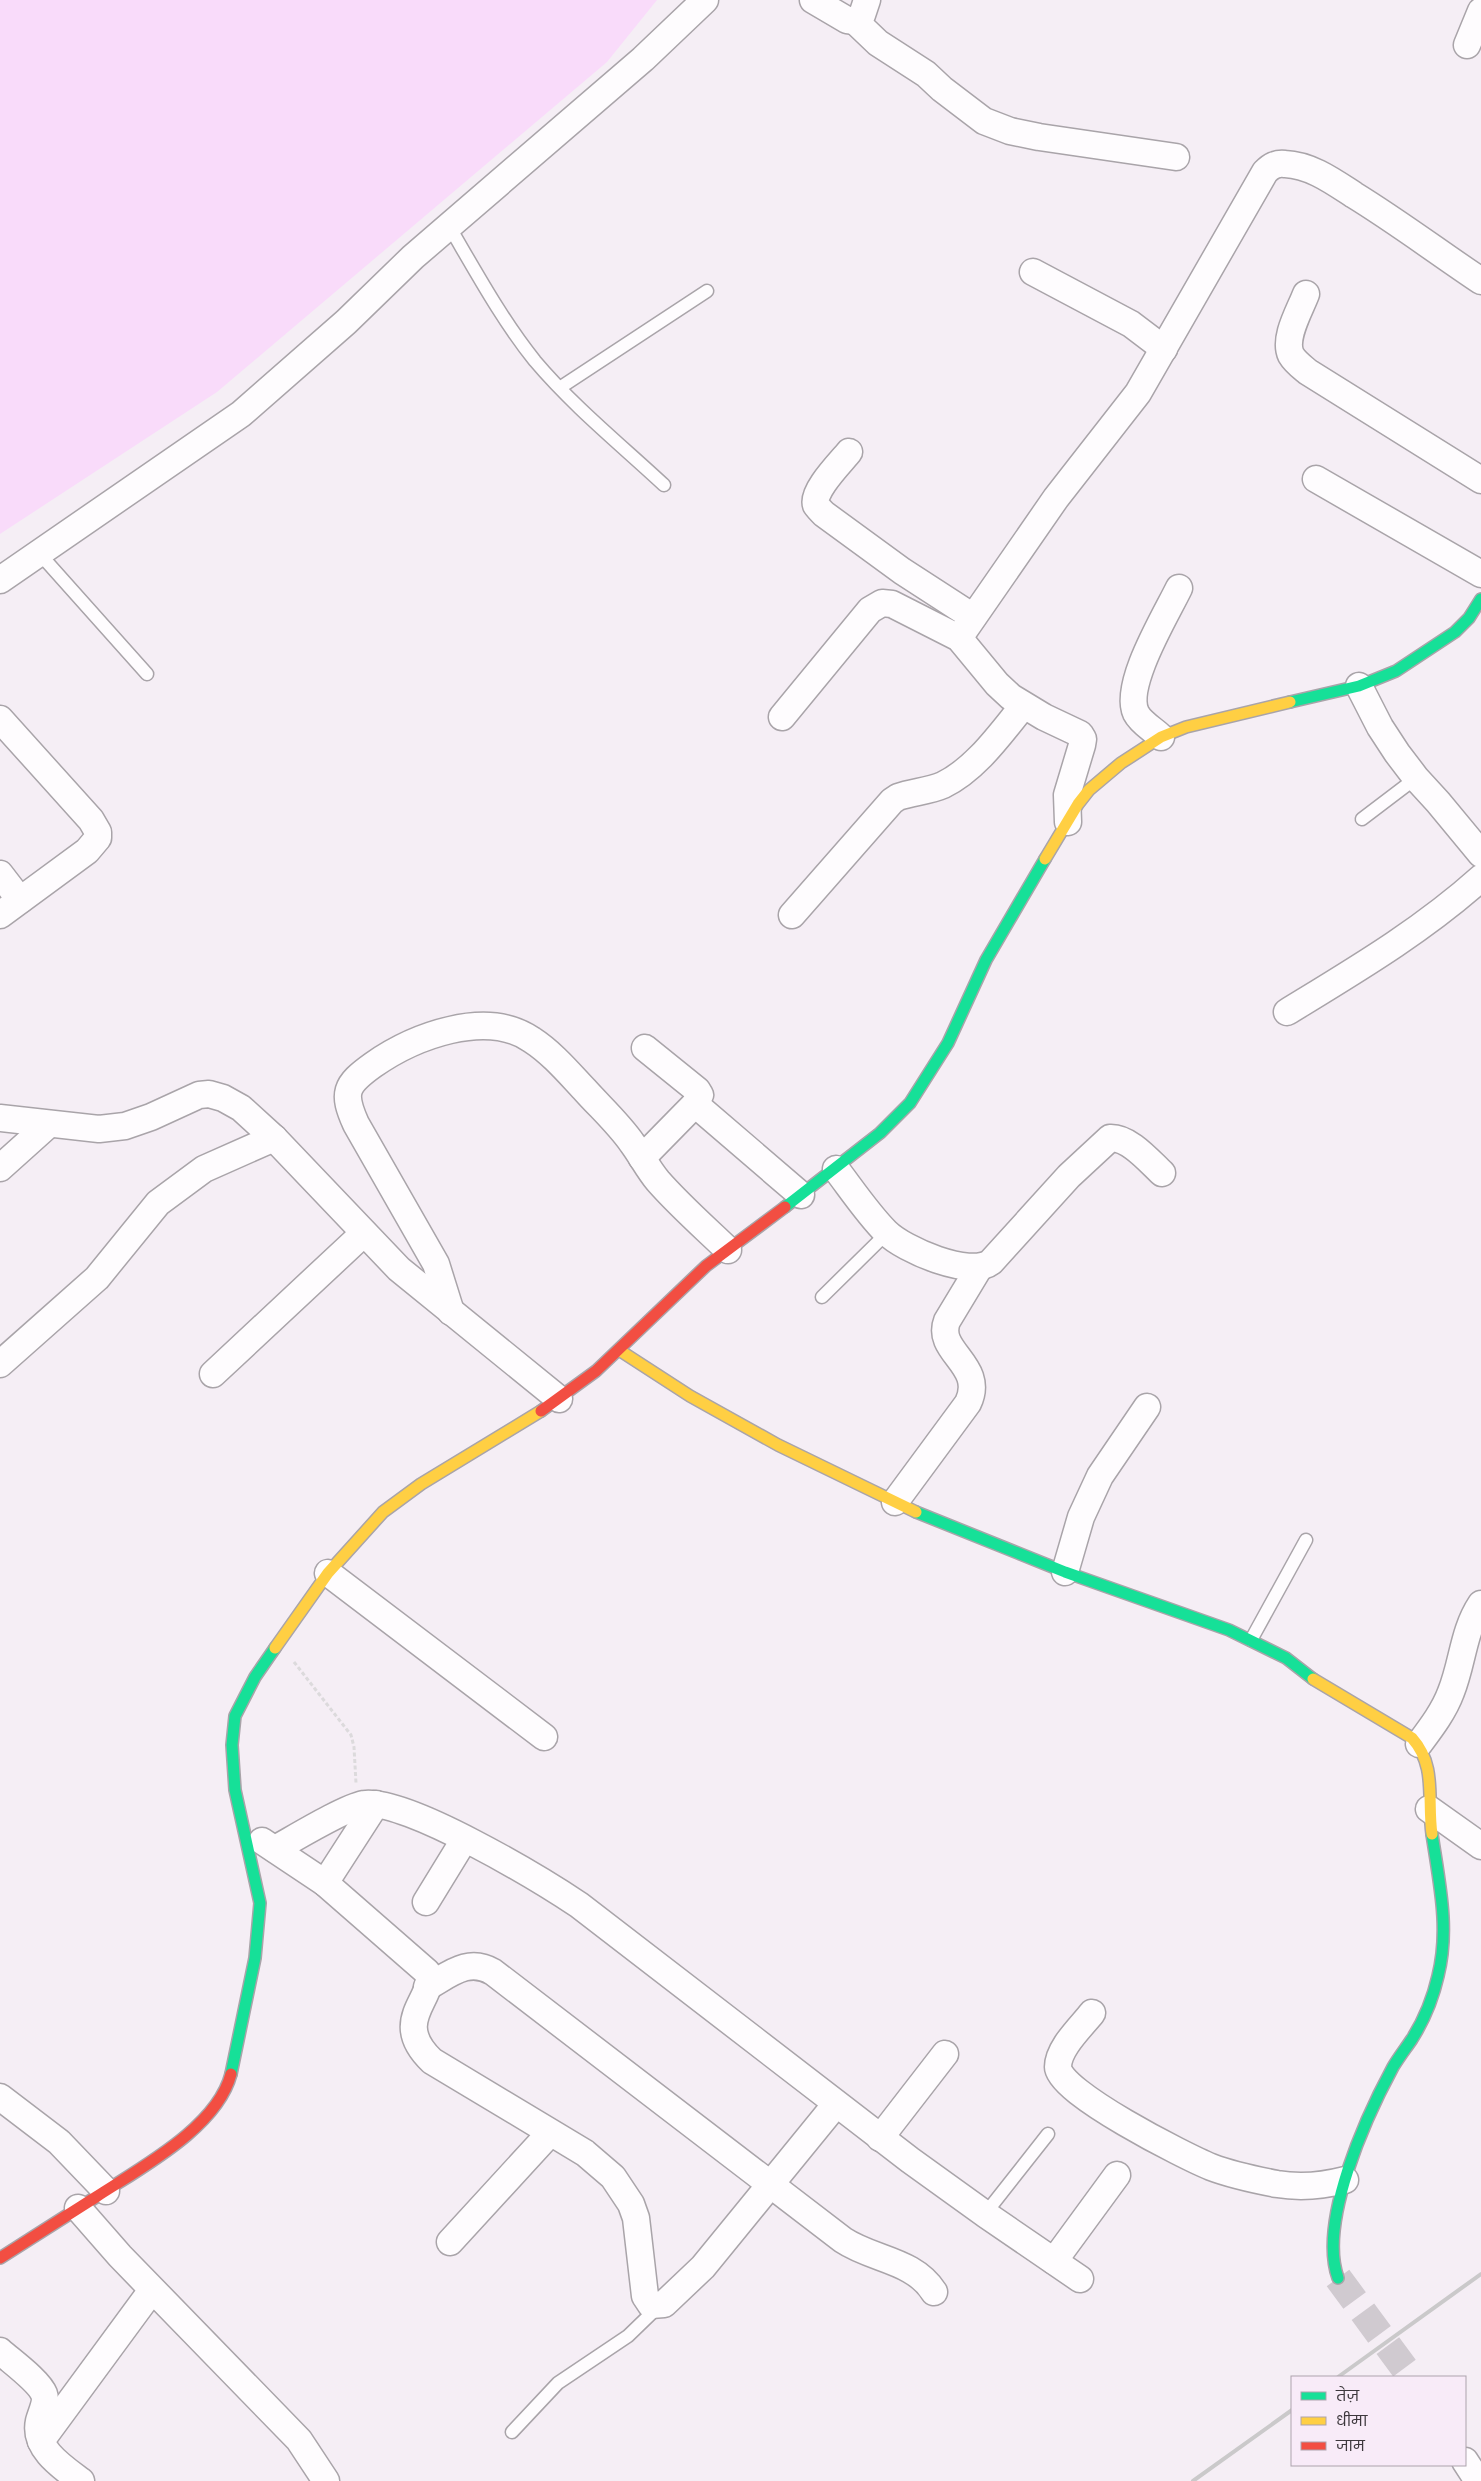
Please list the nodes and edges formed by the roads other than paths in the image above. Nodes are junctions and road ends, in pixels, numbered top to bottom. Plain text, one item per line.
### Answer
1 (705, 0) edge
2 (813, 0) edge
3 (861, 11) edge
4 (1481, 11) edge
5 (1467, 45) dead end
6 (1176, 157) dead end
7 (449, 226) junction
8 (1033, 272) dead end
9 (1481, 282) edge
10 (707, 291) dead end
11 (1306, 294) dead end
12 (1164, 349) junction
13 (561, 387) junction
14 (849, 452) dead end
15 (1316, 478) dead end
16 (1481, 480) edge
17 (664, 485) dead end
18 (38, 553) junction
19 (1481, 574) edge
20 (0, 580) edge
21 (1179, 588) dead end
22 (1481, 599) edge
23 (973, 617) junction
24 (959, 638) junction
25 (147, 674) dead end
26 (1359, 686) junction
27 (1023, 706) junction
28 (782, 717) dead end
29 (0, 718) edge
30 (1161, 737) junction
31 (1416, 778) junction
32 (1362, 819) dead end
33 (1068, 822) junction
34 (1481, 854) edge
35 (0, 874) edge
36 (1481, 878) edge
37 (10, 908) edge
38 (792, 914) dead end
39 (1287, 1012) dead end
40 (645, 1048) dead end
41 (695, 1104) junction
42 (0, 1118) edge
43 (49, 1124) junction
44 (274, 1138) junction
45 (642, 1158) junction
46 (0, 1168) edge
47 (836, 1169) junction
48 (1162, 1173) dead end
49 (801, 1196) junction
50 (364, 1233) junction
51 (887, 1233) junction
52 (728, 1250) junction
53 (979, 1268) junction
54 (822, 1297) dead end
55 (452, 1312) junction
56 (619, 1350) junction
57 (0, 1364) edge
58 (213, 1374) dead end
59 (559, 1399) junction
60 (1147, 1407) dead end
61 (895, 1502) junction
62 (1306, 1540) dead end
63 (1065, 1572) junction
64 (328, 1573) junction
65 (1481, 1604) edge
66 (1251, 1640) junction
67 (544, 1737) dead end
68 (1419, 1744) junction
69 (367, 1805) junction
70 (1429, 1809) junction
71 (244, 1830) junction
72 (464, 1840) junction
73 (1481, 1846) edge
74 (275, 1849) junction
75 (325, 1883) junction
76 (426, 1902) dead end
77 (427, 1987) junction
78 (1092, 2013) dead end
79 (945, 2054) dead end
80 (0, 2097) edge
81 (836, 2104) junction
82 (550, 2132) junction
83 (1048, 2134) dead end
84 (880, 2138) junction
85 (1117, 2175) dead end
86 (1345, 2180) junction
87 (770, 2184) junction
88 (106, 2190) junction
89 (78, 2208) junction
90 (984, 2214) junction
91 (450, 2242) dead end
92 (0, 2258) edge
93 (1054, 2261) junction
94 (1080, 2278) dead end
95 (1338, 2278) tunnel mouth
96 (152, 2290) junction
97 (934, 2292) dead end
98 (659, 2306) junction
99 (0, 2351) edge
100 (512, 2432) dead end
101 (40, 2440) junction
102 (1466, 2463) edge
103 (81, 2481) edge
104 (326, 2481) edge
105 (1478, 2481) edge

1 - 7 street
2 - 3 street
3 - 6 street
4 - 5 street
7 - 13 lane
7 - 18 street
8 - 12 street
9 - 12 street
10 - 13 lane
11 - 16 street
12 - 23 street
13 - 17 lane
14 - 23 street
15 - 19 street
18 - 20 street
18 - 25 lane
21 - 30 street
22 - 26 street
23 - 24 street
24 - 27 street
24 - 28 street
26 - 30 street
26 - 31 street
27 - 33 street
27 - 38 street
29 - 37 street
30 - 33 street
31 - 32 lane
31 - 34 street
33 - 47 street
35 - 37 street
36 - 39 street
40 - 41 street
41 - 45 street
41 - 49 street
42 - 43 street
43 - 44 street
43 - 46 street
44 - 50 street
44 - 57 street
45 - 52 street
45 - 55 street
47 - 49 street
47 - 51 street
48 - 53 street
49 - 52 street
50 - 55 street
50 - 58 street
51 - 53 street
51 - 54 lane
52 - 56 street
53 - 61 street
55 - 59 street
56 - 59 street
56 - 61 street
59 - 64 street
60 - 63 street
61 - 63 street
62 - 66 lane
63 - 66 street
64 - 67 street
64 - 71 street
65 - 68 street
66 - 68 street
68 - 70 street
69 - 72 street
69 - 74 street
69 - 75 street
70 - 73 street
70 - 86 street
71 - 74 street
71 - 88 street
72 - 76 street
72 - 81 street
74 - 75 street
75 - 77 street
77 - 82 street
77 - 87 street
78 - 86 street
79 - 84 street
80 - 88 street
81 - 84 street
81 - 87 street
82 - 91 street
82 - 98 street
83 - 90 lane
84 - 90 street
85 - 93 street
86 - 95 street
87 - 97 street
87 - 98 street
88 - 89 street
89 - 92 street
89 - 96 street
90 - 93 street
93 - 94 street
96 - 101 street
96 - 104 street
98 - 100 lane
99 - 101 street
101 - 103 street
102 - 105 street

